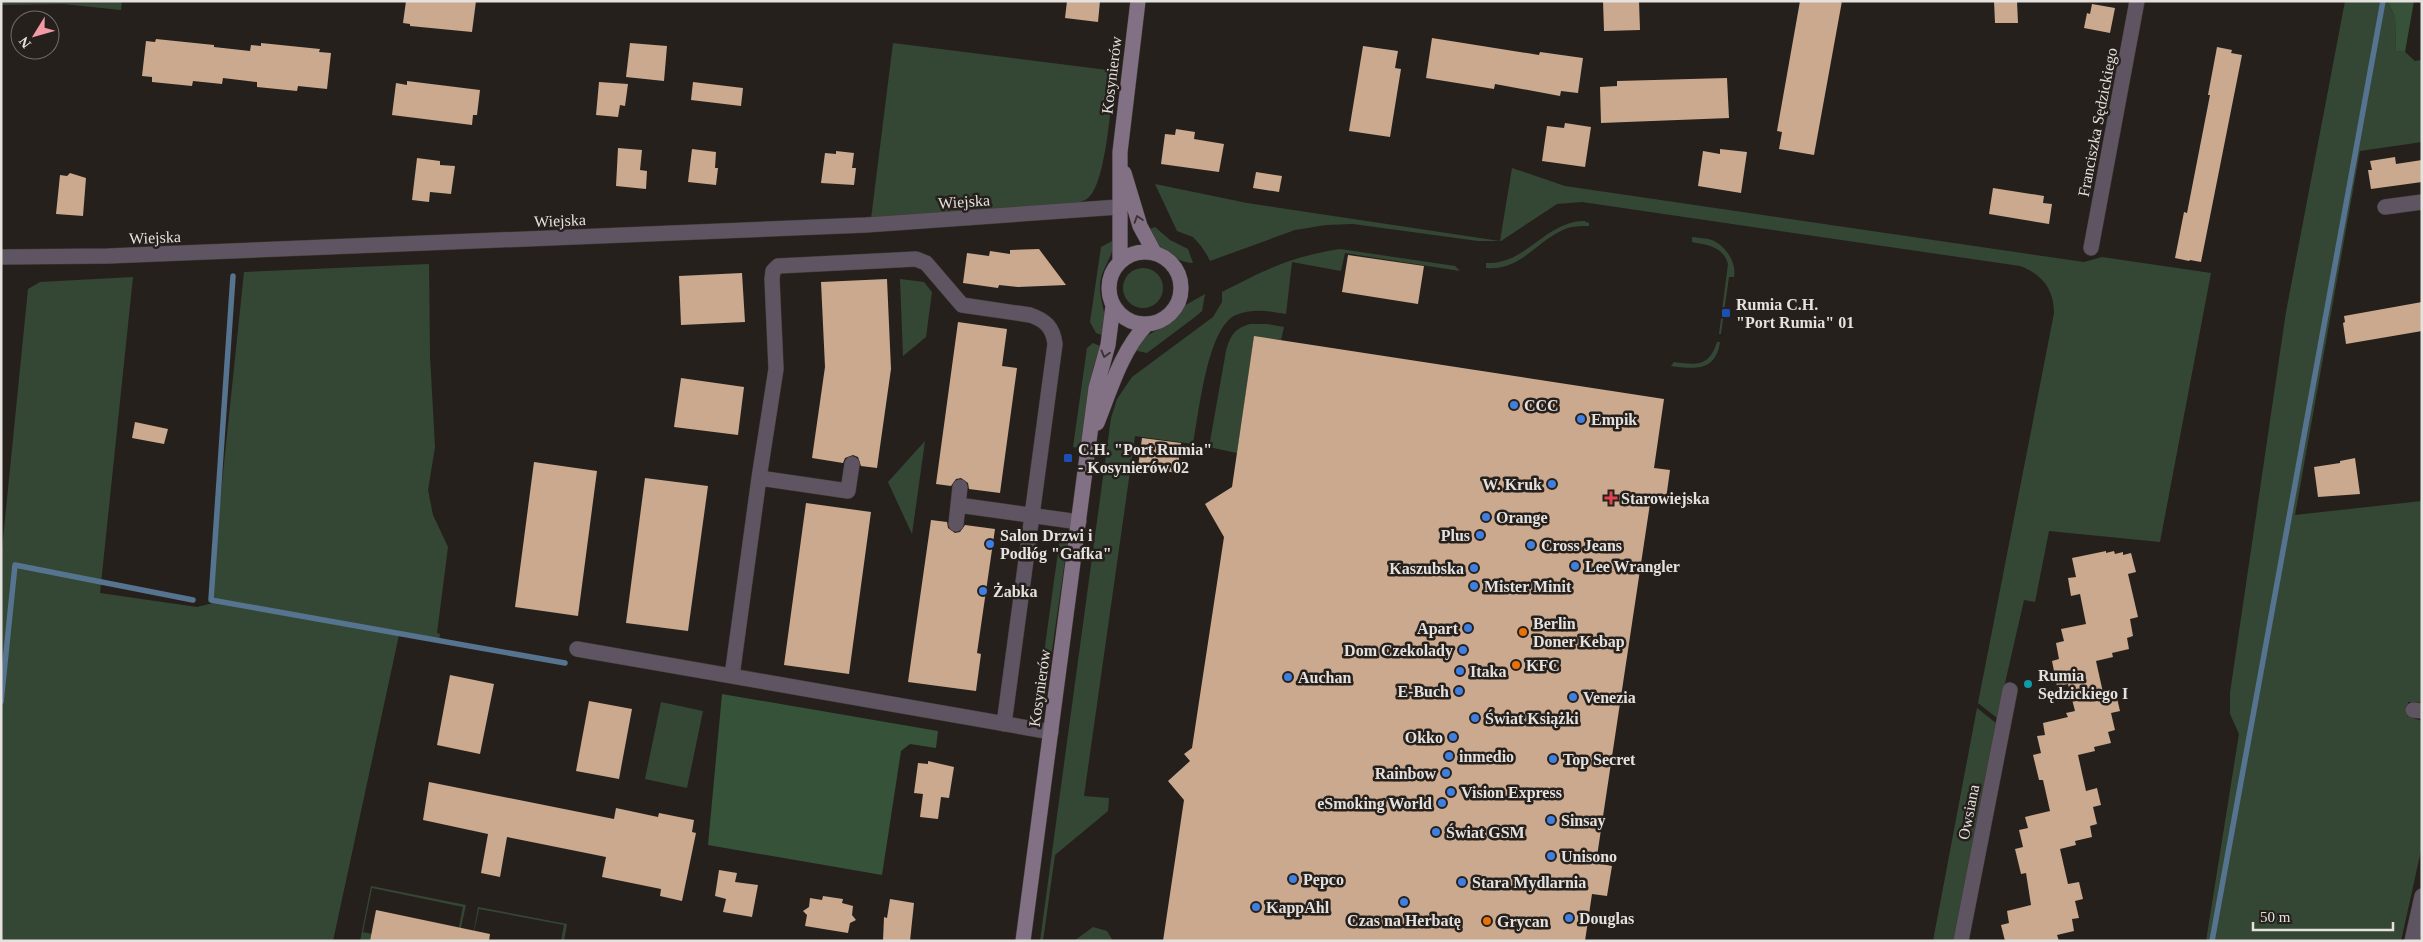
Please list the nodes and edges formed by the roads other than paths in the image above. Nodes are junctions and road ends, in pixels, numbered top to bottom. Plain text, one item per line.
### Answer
1 (1138, 1) edge
2 (2137, 1) edge
3 (1120, 152) junction
4 (2422, 202) edge
5 (1119, 207) junction
6 (2385, 207) dead end
7 (2091, 248) dead end
8 (1154, 252) junction
9 (1, 257) edge
10 (1120, 261) junction
11 (1113, 306) junction
12 (1146, 324) junction
13 (1090, 440) junction
14 (852, 464) dead end
15 (759, 478) junction
16 (960, 488) dead end
17 (958, 505) junction
18 (1032, 515) junction
19 (1079, 522) junction
20 (956, 524) dead end
21 (577, 649) dead end
22 (732, 676) junction
23 (2010, 690) dead end
24 (1004, 724) junction
25 (1051, 732) junction
26 (2422, 896) edge
27 (1023, 941) edge
28 (1961, 941) edge
29 (2412, 941) edge

1 - 3 main road, Kosynierów
2 - 7 street, Franciszka Sędzickiego
3 - 5 main road, Kosynierów
8 -> 3 main road, Kosynierów
4 - 6 street
5 - 9 street, Wiejska
5 - 10 main road, Kosynierów
8 - 10 main road
8 - 12 main road
10 - 11 main road
11 - 12 main road
11 -> 13 main road, Kosynierów
12 - 13 main road, Kosynierów
13 - 19 main road, Kosynierów
14 - 15 street
15 - 18 street
15 - 22 street
16 - 17 street
17 - 18 street
17 - 20 street
18 - 19 street
18 - 24 street
19 - 25 main road, Kosynierów
21 - 22 street
22 - 24 street
23 - 28 street, Owsiana
24 - 25 street
25 - 27 main road, Kosynierów
26 - 29 street

